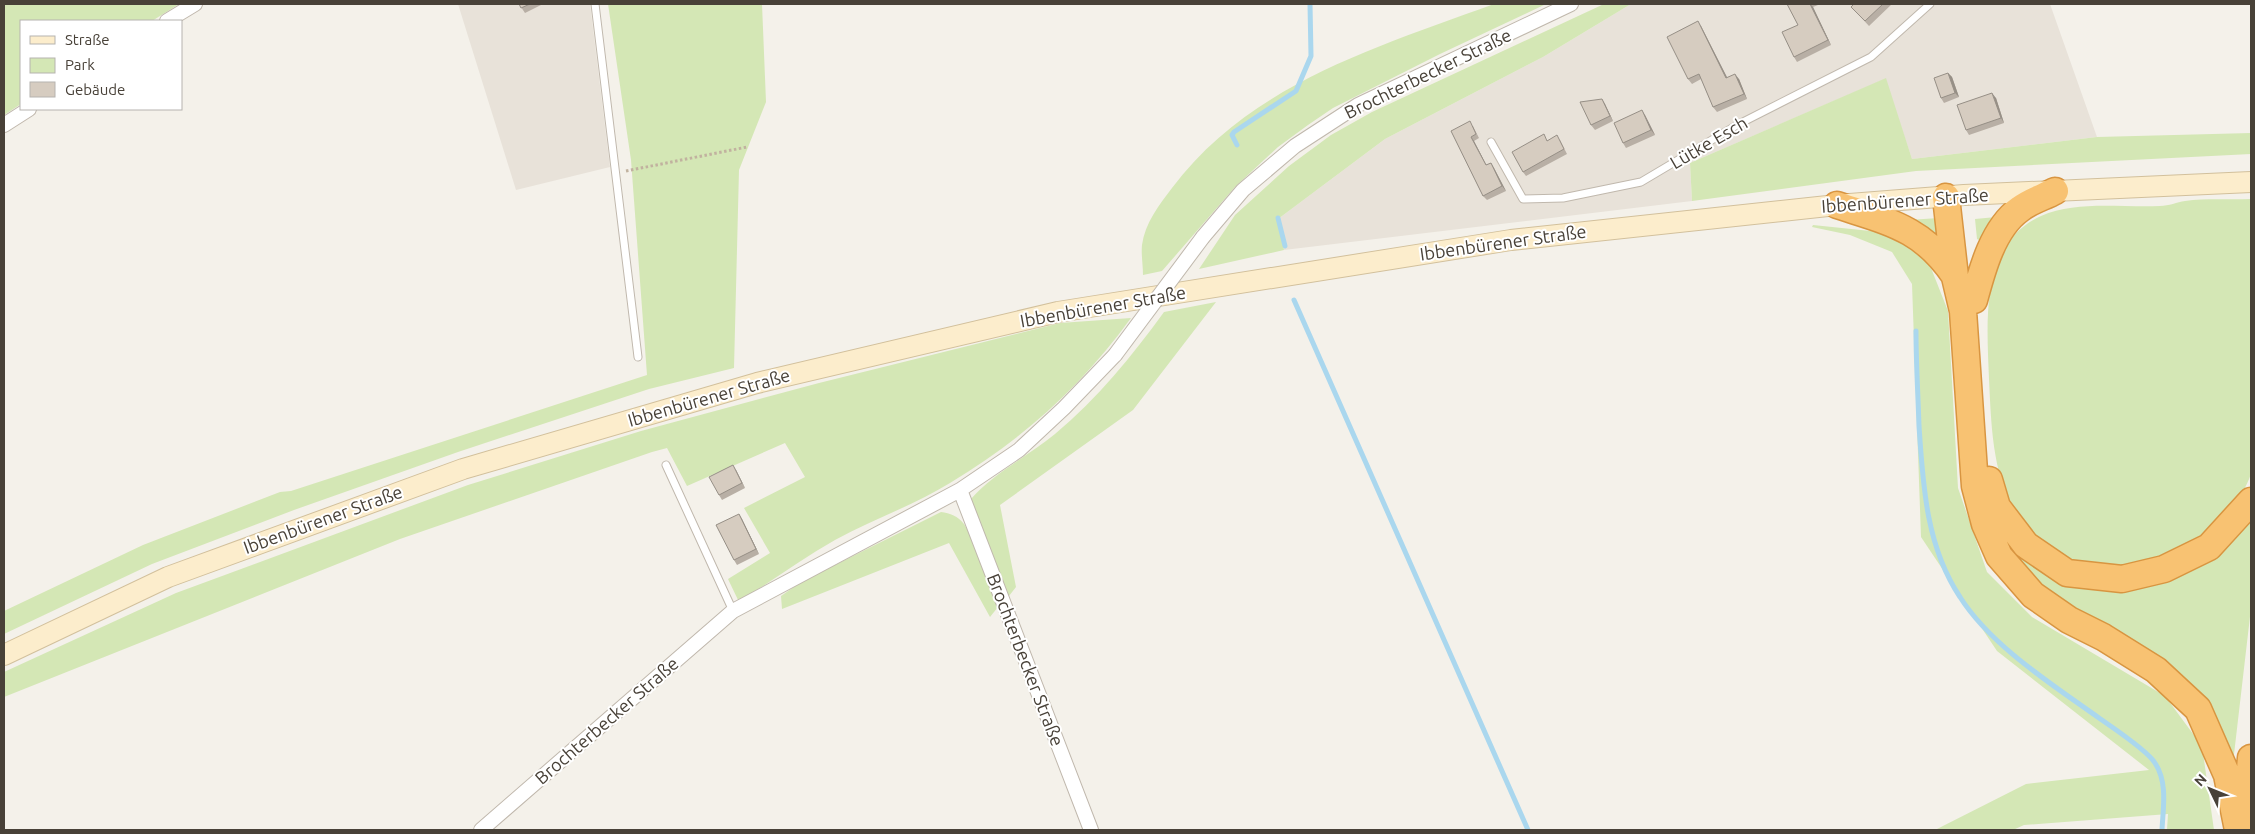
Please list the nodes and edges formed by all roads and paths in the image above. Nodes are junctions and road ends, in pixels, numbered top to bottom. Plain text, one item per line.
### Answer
1 (195, 4) edge
2 (595, 4) edge
3 (1568, 4) edge
4 (1930, 4) edge
5 (170, 20) edge
6 (27, 110) edge
7 (4, 125) edge
8 (1491, 142) dead end
9 (747, 147) dead end
10 (616, 174) junction
11 (2251, 182) edge
12 (2055, 191) junction
13 (1955, 196) junction
14 (1837, 205) junction
15 (1955, 277) junction
16 (1974, 300) junction
17 (638, 357) dead end
18 (666, 465) dead end
19 (960, 490) junction
20 (2251, 501) edge
21 (734, 611) junction
22 (4, 655) edge
23 (2251, 758) edge
24 (481, 830) edge
25 (1091, 830) edge
26 (2238, 830) edge
27 (2244, 830) edge

1 - 5 street
2 - 10 lane
3 - 19 street, Brochterbecker Straße, bridge
4 - 8 lane, Lütke Esch
6 - 7 street
9 - 10 path
10 - 17 lane
11 - 12 main road, Ibbenbürener Straße
12 - 13 main road, Ibbenbürener Straße
12 - 16 highway
13 - 14 main road, Ibbenbürener Straße
13 - 15 highway
13 - 16 highway
14 - 15 highway
14 - 22 main road, Ibbenbürener Straße
15 - 26 highway
16 - 20 highway
18 - 21 lane
19 - 21 street, Brochterbecker Straße
19 - 25 street, Brochterbecker Straße
21 - 24 street, Brochterbecker Straße
23 - 27 highway

